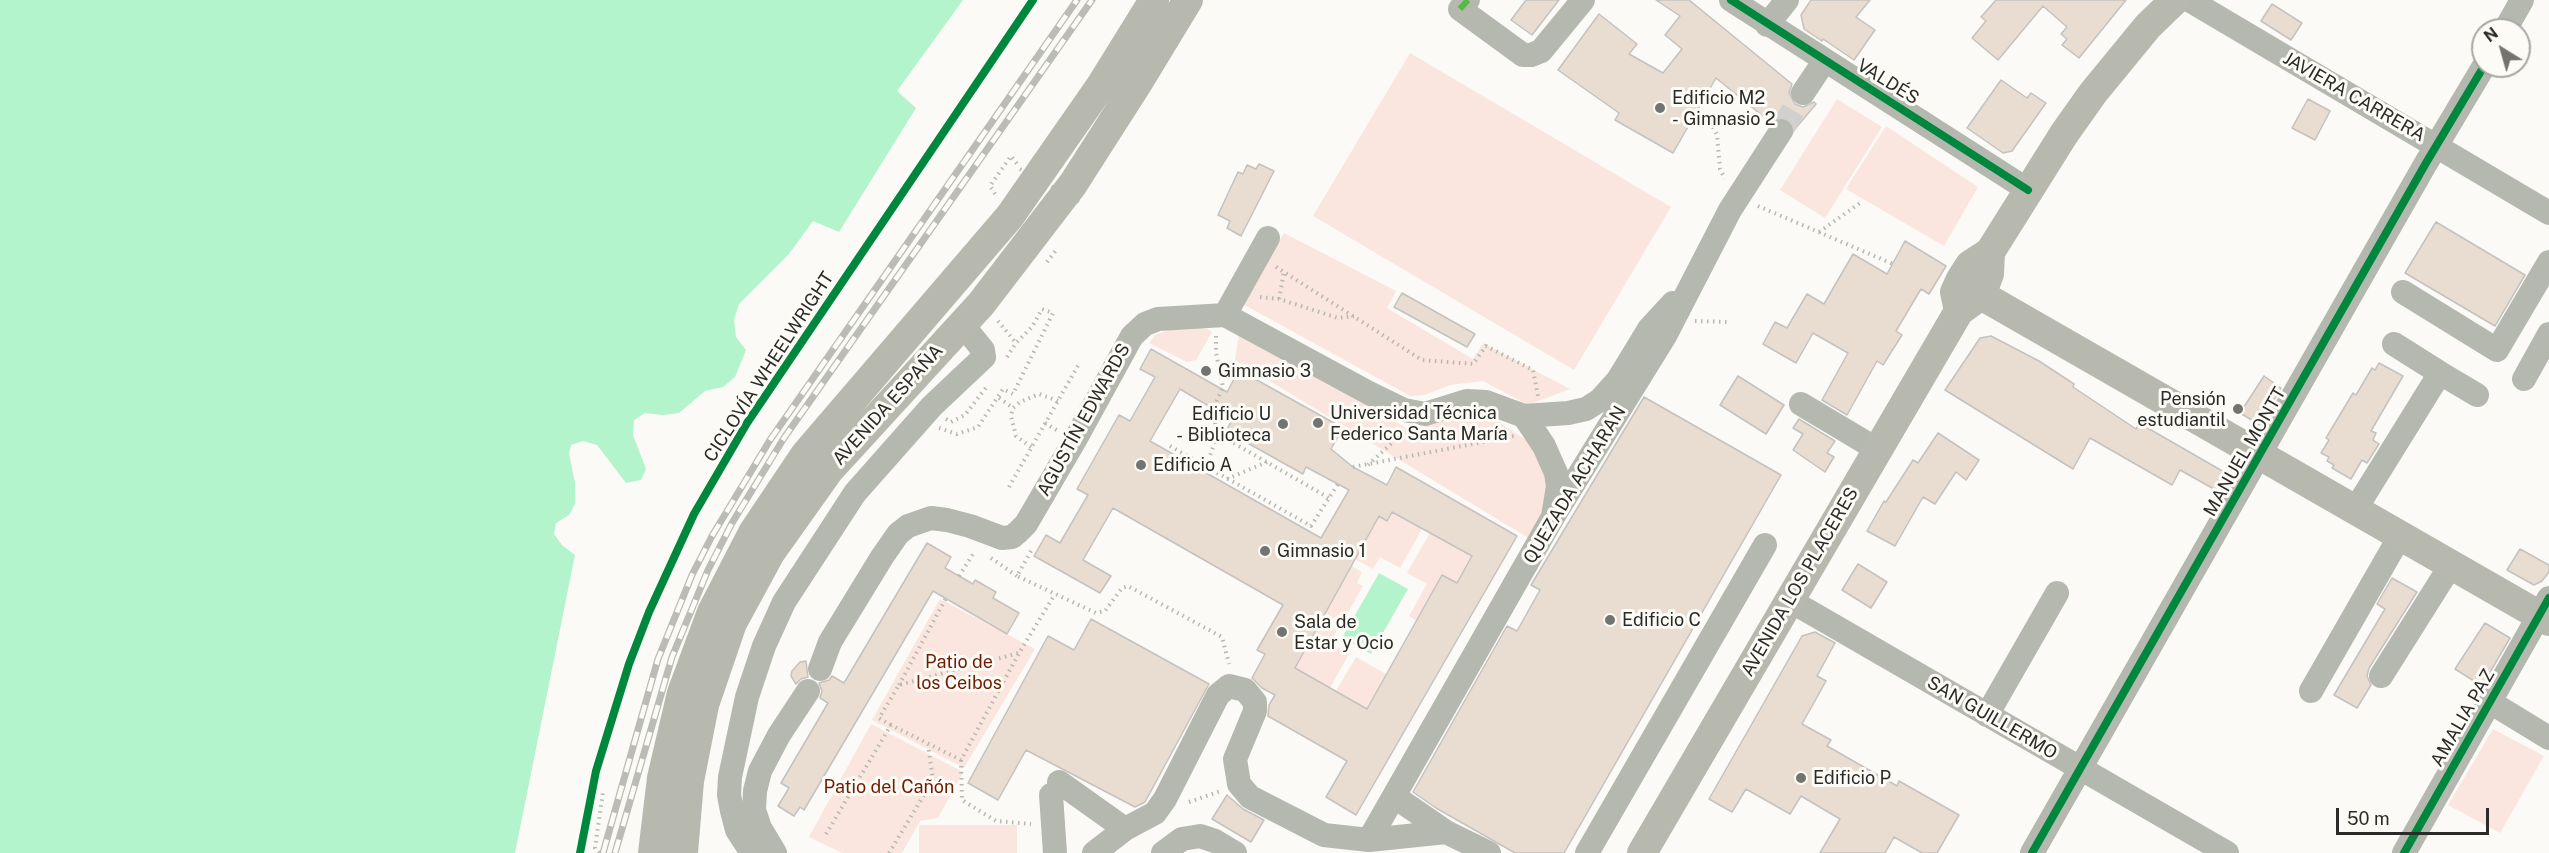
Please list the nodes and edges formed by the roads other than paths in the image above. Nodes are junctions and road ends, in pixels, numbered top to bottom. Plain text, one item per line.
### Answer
1 (1154, 0) edge
2 (1188, 0) edge
3 (1583, 0) edge
4 (1731, 0) edge
5 (1787, 0) edge
6 (2522, 0) edge
7 (2171, 2) edge
8 (1464, 4) edge
9 (2512, 18) edge
10 (1767, 25) junction
11 (1825, 60) junction
12 (2477, 78) edge
13 (1803, 93) tunnel mouth
14 (1781, 131) tunnel mouth
15 (2437, 146) junction
16 (2028, 190) junction
17 (2549, 213) edge
18 (1268, 238) dead end
19 (2549, 262) edge
20 (1690, 286) junction
21 (2403, 292) dead end
22 (1970, 303) junction
23 (1225, 308) junction
24 (962, 324) junction
25 (2549, 334) edge
26 (2394, 344) dead end
27 (2440, 373) junction
28 (2524, 379) dead end
29 (2477, 395) dead end
30 (1801, 404) dead end
31 (1533, 421) junction
32 (1878, 450) junction
33 (2260, 456) junction
34 (2355, 510) junction
35 (1553, 518) junction
36 (2400, 536) junction
37 (1765, 545) dead end
38 (2451, 565) junction
39 (2050, 592) dead end
40 (1789, 600) junction
41 (2546, 611) edge
42 (820, 669) dead end
43 (2381, 676) dead end
44 (808, 691) dead end
45 (2311, 691) dead end
46 (2490, 702) junction
47 (1980, 711) junction
48 (2549, 738) edge
49 (2081, 769) junction
50 (1395, 797) junction
51 (1125, 829) junction
52 (1446, 832) junction
53 (1370, 840) junction
54 (1195, 844) edge
55 (653, 853) edge
56 (683, 853) edge
57 (752, 853) edge
58 (775, 853) edge
59 (1055, 853) edge
60 (1094, 853) edge
61 (1163, 853) edge
62 (1235, 853) edge
63 (1489, 853) edge
64 (1587, 853) edge
65 (1642, 853) edge
66 (2032, 853) edge
67 (2227, 853) edge
68 (2404, 853) edge

1 - 55 main road, AVENIDA ESPAÑA
2 - 24 main road, AVENIDA ESPAÑA
3 - 8 street
4 - 10 street, VALDÉS
5 - 10 street
6 - 9 street
7 - 15 street, JAVIERA CARRERA
7 - 16 main road, AVENIDA LOS PLACERES
10 - 11 street, VALDÉS
11 - 13 street
11 - 16 street, VALDÉS
12 - 15 street, MANUEL MONTT
14 - 20 street, QUEZADA ACHARAN
15 - 17 street, JAVIERA CARRERA
15 - 33 street, MANUEL MONTT
16 - 22 main road, AVENIDA LOS PLACERES
18 - 23 street
19 - 21 street
20 - 31 street
20 - 35 street, QUEZADA ACHARAN
22 - 32 main road, AVENIDA LOS PLACERES
22 - 33 main road
23 - 31 street
23 - 42 street, AGUSTÍN EDWARDS
24 - 56 main road, AVENIDA ESPAÑA
24 - 57 street
25 - 28 street
26 - 27 street
27 - 29 street
27 - 34 street
30 - 32 street
31 - 35 street
32 - 40 main road, AVENIDA LOS PLACERES
33 - 34 main road
33 - 49 street, MANUEL MONTT
34 - 36 main road
35 - 50 street, QUEZADA ACHARAN
36 - 38 main road
36 - 45 street
37 - 64 street
38 - 41 main road
38 - 43 street
39 - 47 street
40 - 47 street, SAN GUILLERMO
40 - 65 main road, AVENIDA LOS PLACERES
41 - 46 street, AMALIA PAZ
44 - 58 street
46 - 48 street
46 - 68 street, AMALIA PAZ
47 - 49 street, SAN GUILLERMO
49 - 66 street, MANUEL MONTT
49 - 67 street, SAN GUILLERMO
50 - 52 street
50 - 53 street, QUEZADA ACHARAN
51 - 53 street
51 - 59 street
51 - 60 street
52 - 53 street
52 - 63 street
54 - 61 street
54 - 62 street

